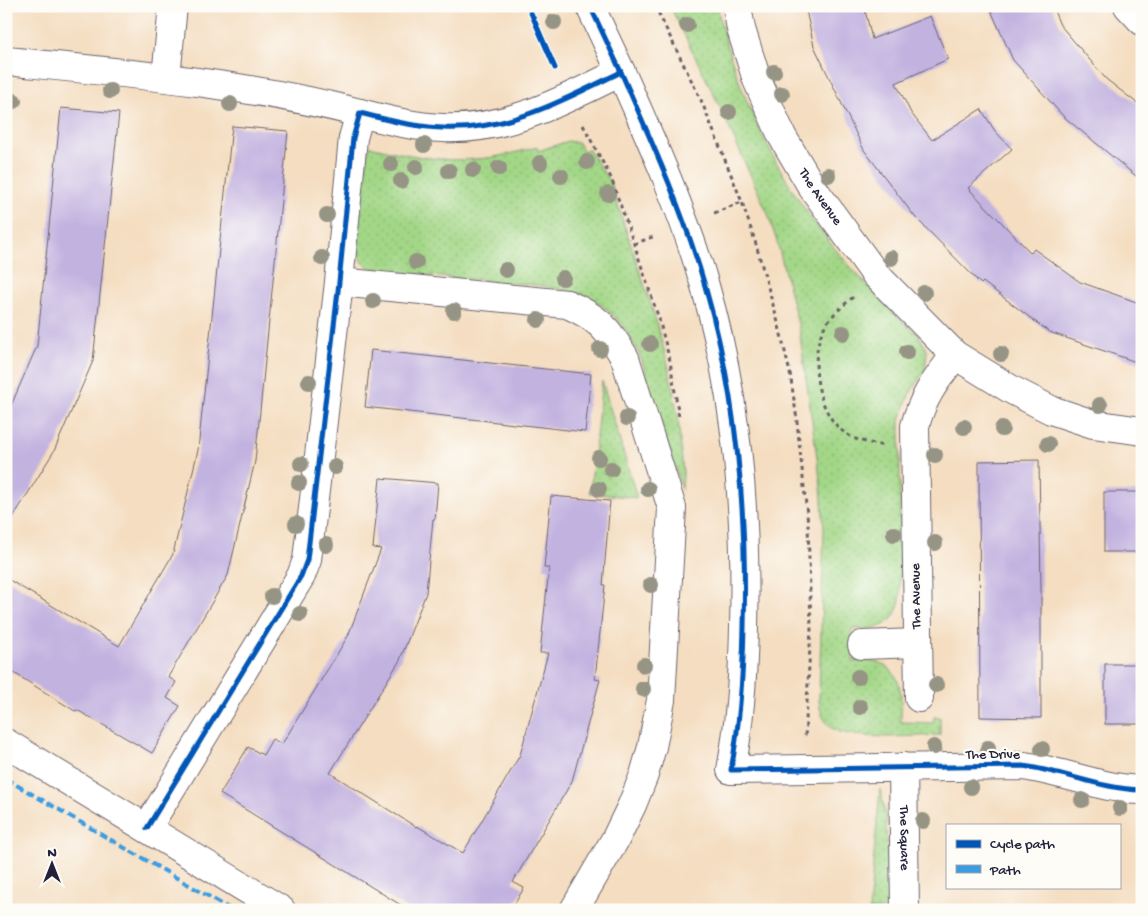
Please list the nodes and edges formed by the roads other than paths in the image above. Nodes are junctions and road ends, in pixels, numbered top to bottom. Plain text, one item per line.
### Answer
1 (173, 6) edge
2 (590, 6) edge
3 (737, 6) edge
4 (1128, 6) edge
5 (1142, 20) edge
6 (6, 61) edge
7 (621, 72) junction
8 (166, 77) junction
9 (360, 113) junction
10 (339, 282) junction
11 (955, 356) junction
12 (1142, 431) edge
13 (918, 643) junction
14 (862, 645) dead end
15 (919, 698) dead end
16 (6, 744) edge
17 (902, 767) junction
18 (1142, 790) edge
19 (147, 828) junction
20 (282, 910) edge
21 (574, 910) edge
22 (905, 910) edge

1 - 8 street
2 - 7 street
3 - 11 street, The Avenue
4 - 5 street
6 - 8 street
7 - 9 street
7 - 17 street, The Drive
8 - 9 street
9 - 10 street
10 - 19 street
10 - 21 street
11 - 12 street, The Avenue
11 - 13 street, The Avenue
13 - 14 street
13 - 15 street, The Avenue
16 - 19 street
17 - 18 street, The Drive
17 - 22 street, The Square
19 - 20 street

